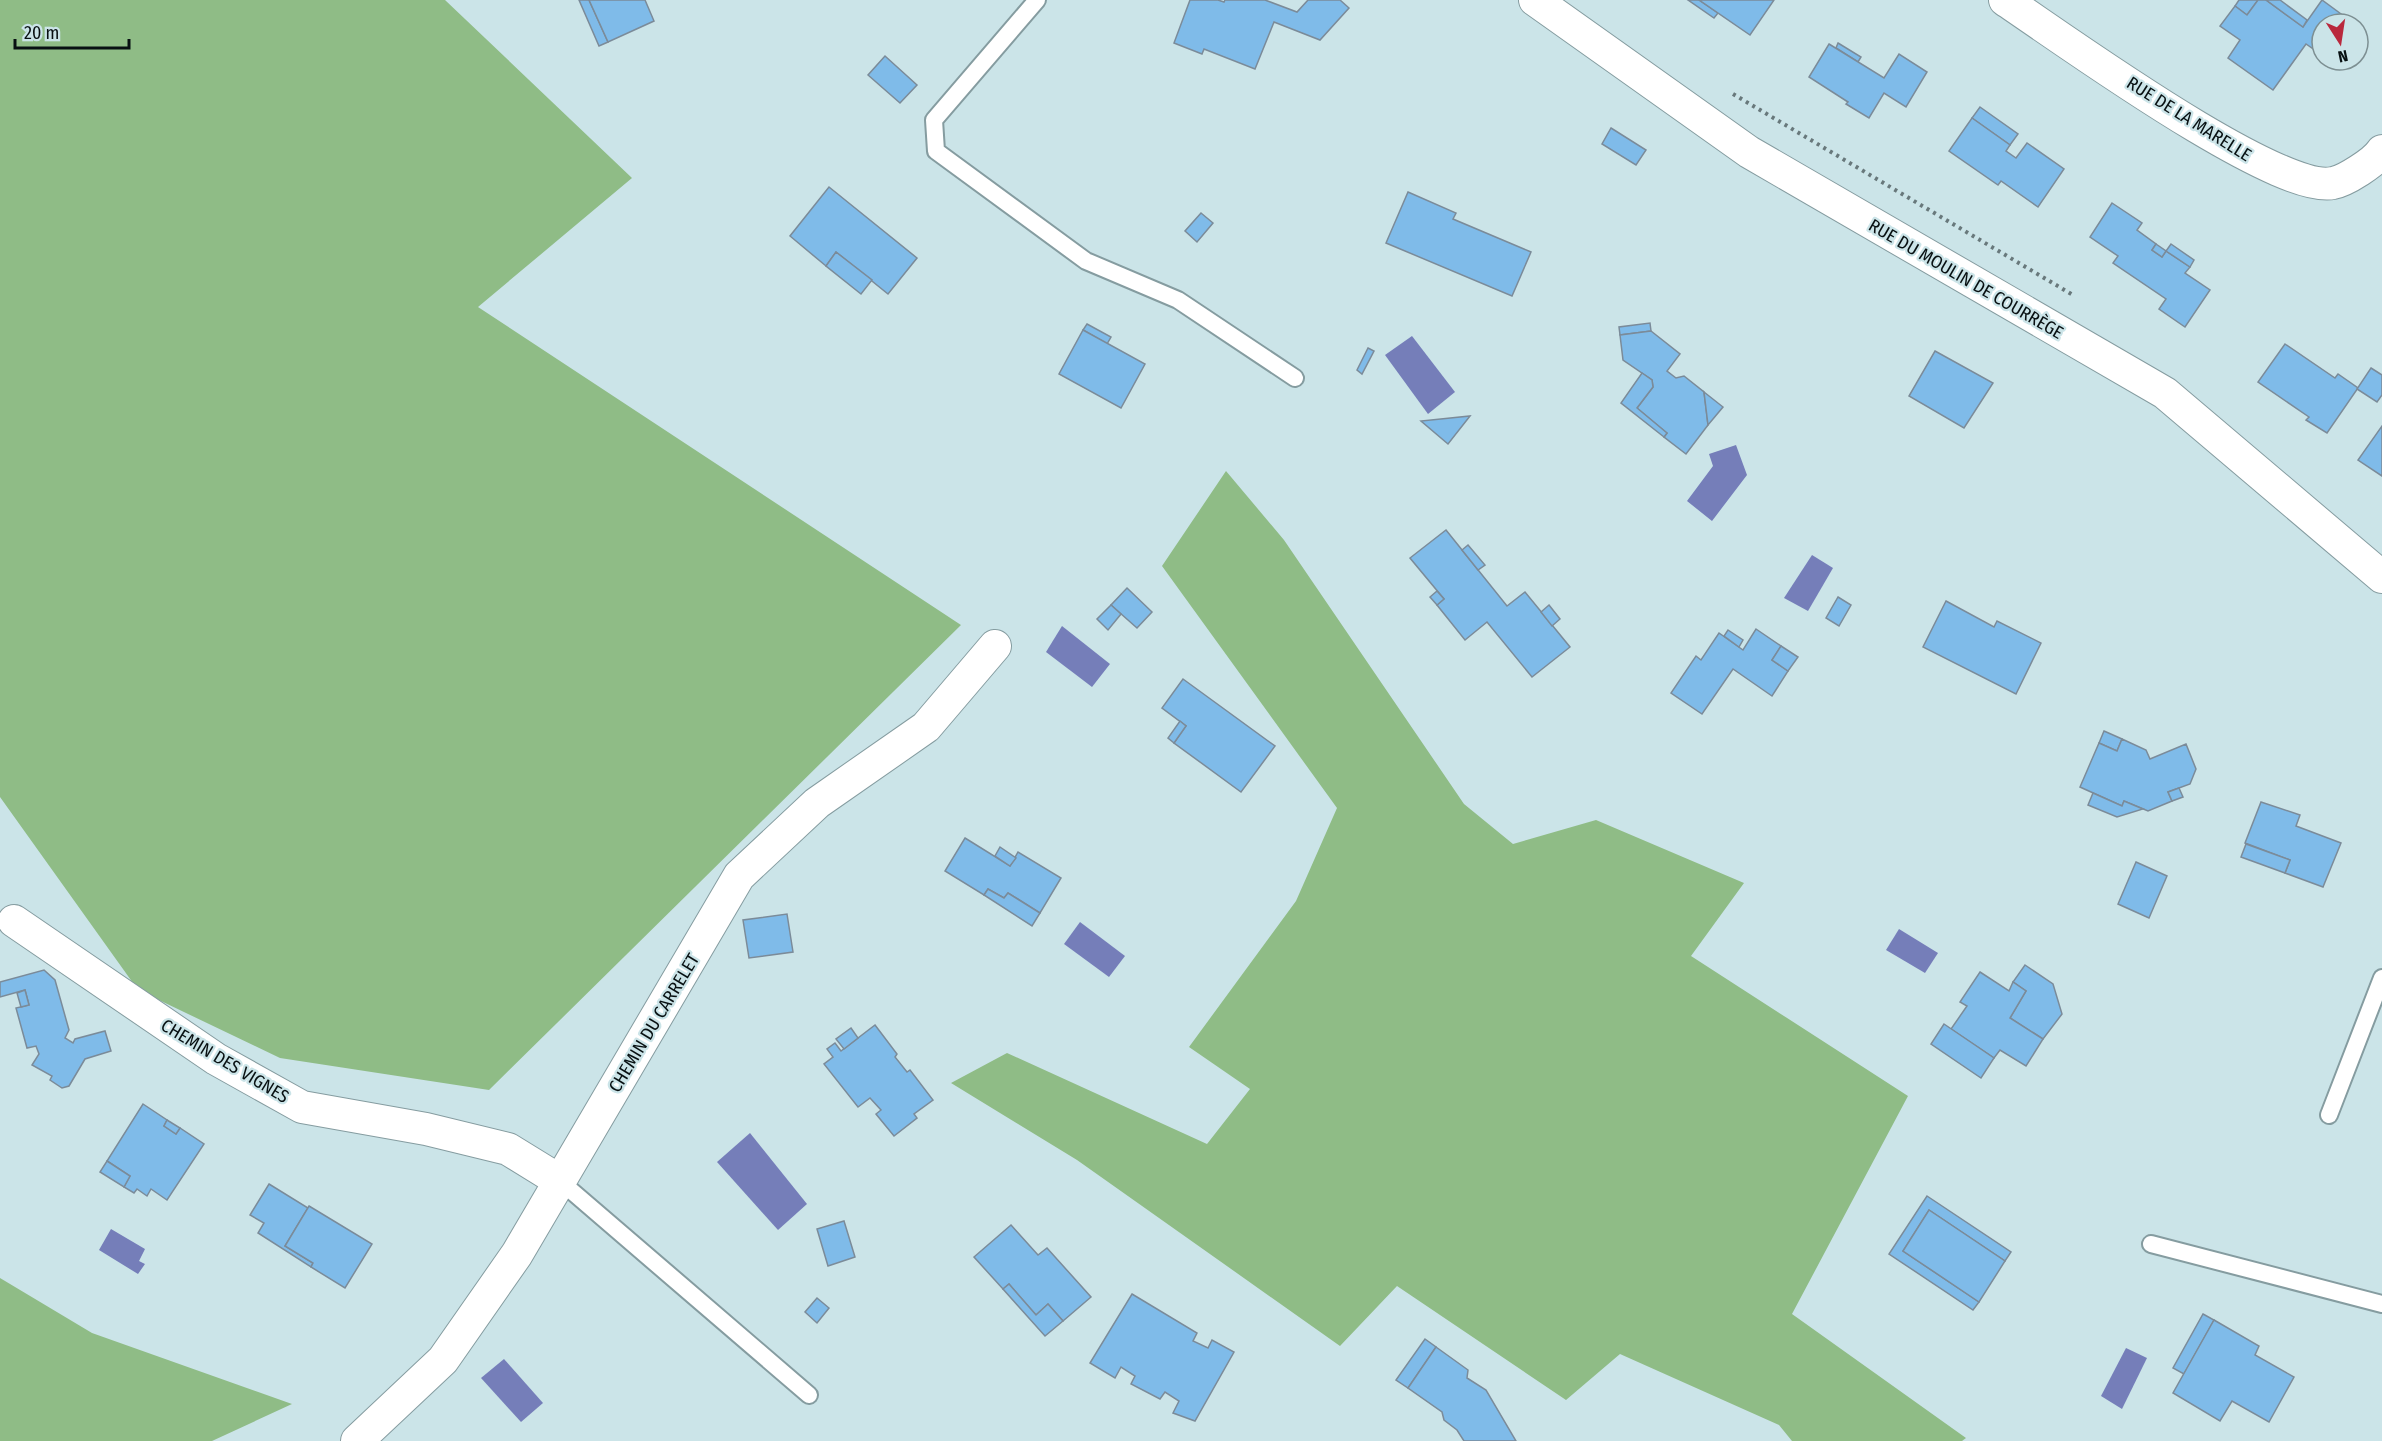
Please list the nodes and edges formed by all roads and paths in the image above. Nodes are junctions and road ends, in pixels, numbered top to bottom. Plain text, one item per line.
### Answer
1 (1037, 0) edge
2 (2005, 0) edge
3 (1542, 2) edge
4 (2382, 152) edge
5 (1294, 378) dead end
6 (2382, 577) edge
7 (995, 646) dead end
8 (14, 921) dead end
9 (2382, 978) edge
10 (2329, 1115) dead end
11 (560, 1181) junction
12 (2151, 1244) dead end
13 (2382, 1304) edge
14 (809, 1395) dead end
15 (357, 1441) edge

1 - 5 lane
2 - 4 street, RUE DE LA MARELLE
3 - 6 street, RUE DU MOULIN DE COURRÈGE
7 - 11 street, CHEMIN DU CARRELET
8 - 11 street, CHEMIN DES VIGNES
9 - 10 lane
11 - 14 lane
11 - 15 street, CHEMIN DU CARRELET
12 - 13 lane

